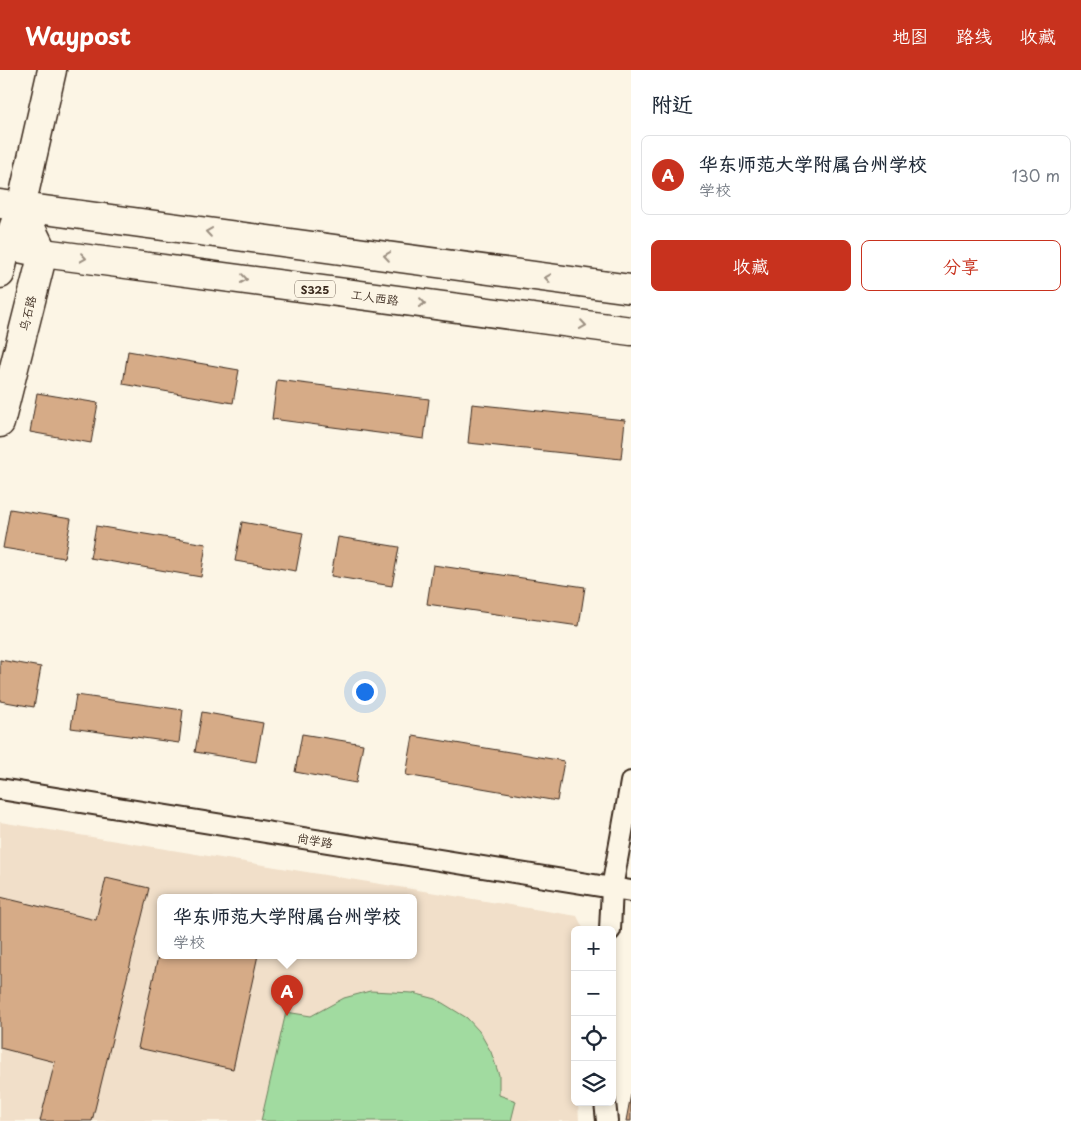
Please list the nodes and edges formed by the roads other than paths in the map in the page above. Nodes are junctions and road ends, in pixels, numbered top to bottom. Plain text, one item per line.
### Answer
1 (52, 70) edge
2 (11, 206) edge
3 (3, 245) edge
4 (42, 252) junction
5 (0, 274) edge
6 (631, 289) edge
7 (631, 331) edge
8 (0, 423) edge
9 (631, 782) edge
10 (0, 789) edge
11 (622, 890) edge
12 (611, 926) edge
13 (605, 1106) edge
14 (607, 1121) edge

1 - 2 main road
2 - 3 main road
2 - 4 main road
6 -> 2 main road
3 - 4 main road, 工人西路 / S325
3 - 5 main road
4 -> 7 main road, 工人西路 / S325
4 - 8 main road, 乌石路
9 - 11 street
10 - 11 street, 尚学路
11 - 12 street
13 - 14 street

